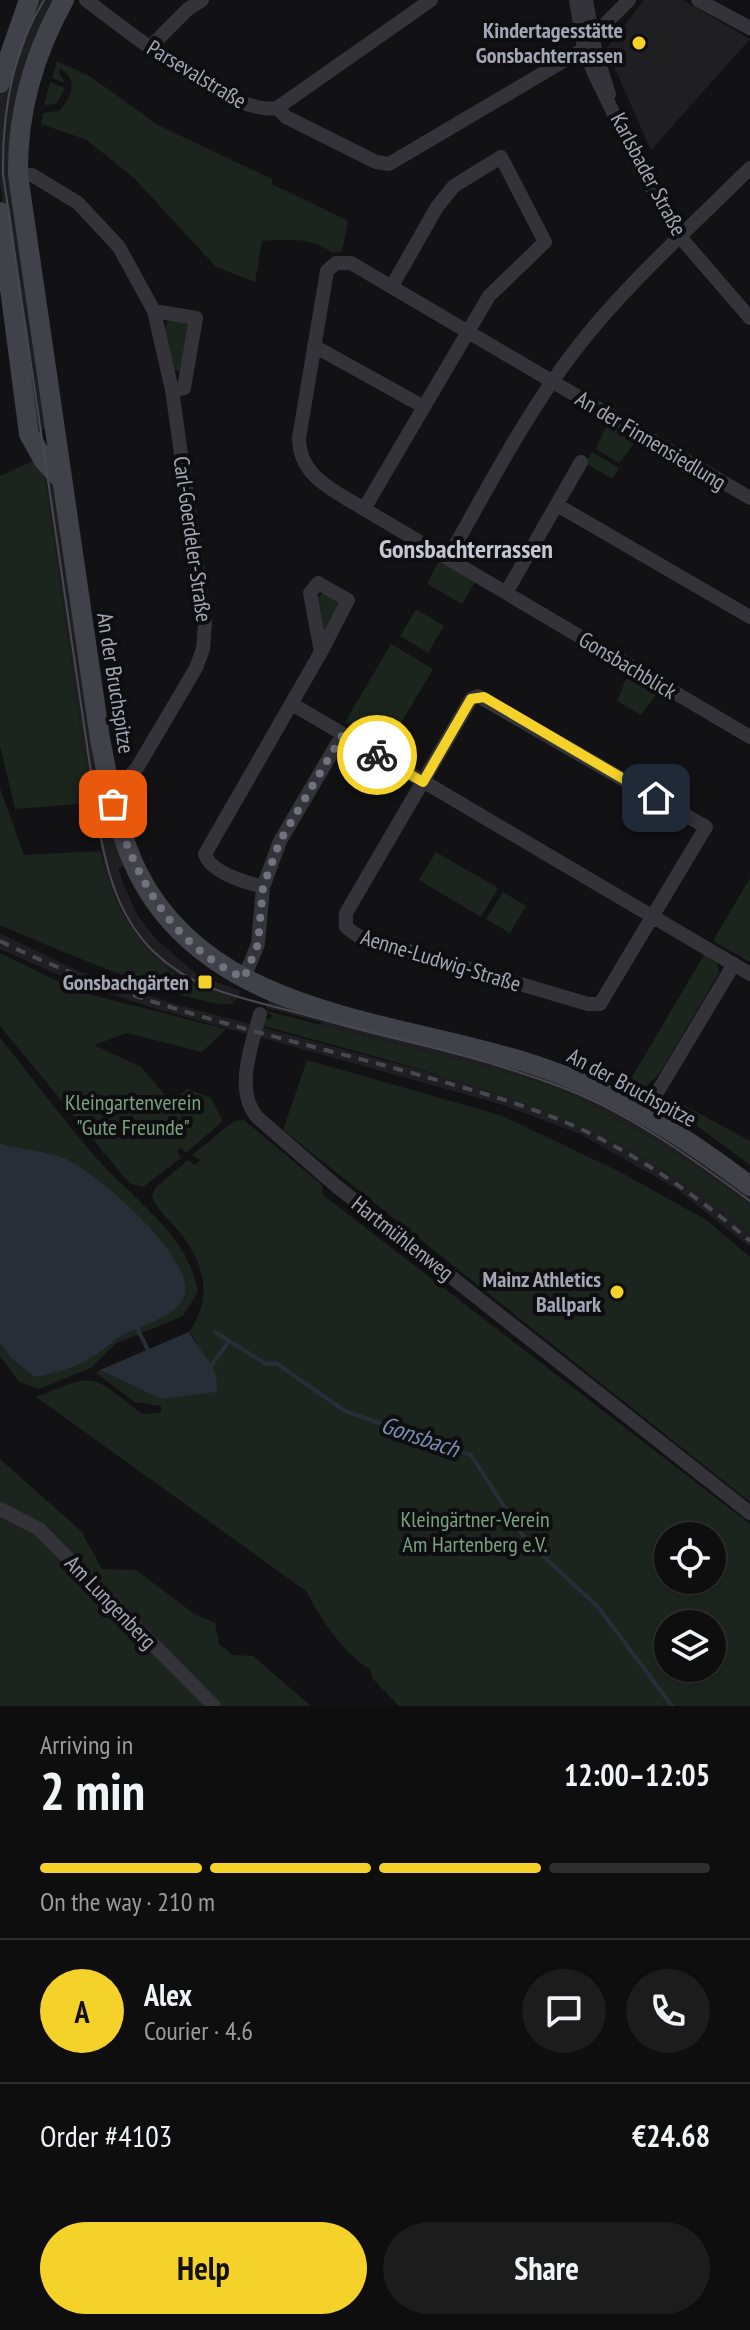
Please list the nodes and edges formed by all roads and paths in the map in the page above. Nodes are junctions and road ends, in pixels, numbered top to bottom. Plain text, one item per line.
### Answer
1 (29, 0) edge
2 (64, 0) edge
3 (86, 0) edge
4 (202, 0) edge
5 (431, 0) edge
6 (576, 0) edge
7 (586, 0) edge
8 (629, 0) edge
9 (698, 0) edge
10 (750, 28) edge
11 (588, 39) junction
12 (150, 47) junction
13 (0, 83) edge
14 (277, 108) junction
15 (750, 168) edge
16 (18, 175) junction
17 (0, 212) edge
18 (681, 238) junction
19 (343, 262) joint
20 (392, 286) junction
21 (154, 311) junction
22 (750, 318) edge
23 (469, 331) junction
24 (314, 346) junction
25 (552, 382) junction
26 (172, 390) junction
27 (424, 407) junction
28 (53, 426) junction
29 (29, 434) junction
30 (581, 462) dead end
31 (60, 478) junction
32 (750, 498) edge
33 (557, 505) junction
34 (364, 509) junction
35 (448, 558) junction
36 (506, 593) junction
37 (750, 617) edge
38 (321, 652) dead end
39 (292, 704) junction
40 (343, 734) junction
41 (750, 737) edge
42 (105, 766) junction
43 (137, 768) junction
44 (423, 782) junction
45 (112, 796) junction
46 (263, 887) junction
47 (653, 917) junction
48 (744, 970) edge
49 (249, 980) junction
50 (260, 1014) dead end
51 (646, 1112) junction
52 (750, 1177) edge
53 (750, 1186) edge
54 (0, 1509) edge
55 (750, 1513) edge
56 (214, 1706) edge

1 - 13 main road
2 - 16 main road, An der Bruchspitze
3 - 12 street, Parsevalstraße
4 - 12 street
5 - 14 street, Parsevalstraße
6 - 11 street, Karlsbader Straße
7 - 11 street, Karlsbader Straße
8 - 11 street
9 - 10 street
11 - 14 street
11 - 18 street, Karlsbader Straße
12 - 14 street, Parsevalstraße
15 - 18 street
16 - 21 street, Carl-Goerdeler-Straße
16 - 28 main road, An der Bruchspitze
17 - 29 main road, An der Bruchspitze
18 - 22 street, Karlsbader Straße
18 - 25 street
19 - 20 street, An der Finnensiedlung
19 - 24 street, Gonsbachblick
20 - 23 street, An der Finnensiedlung
20 - 23 street
21 - 26 street, Carl-Goerdeler-Straße
21 - 26 street
23 - 25 street, An der Finnensiedlung
23 - 27 street
24 - 27 street
24 - 34 street, Gonsbachblick
25 - 32 street, An der Finnensiedlung
25 - 35 street
26 - 43 street, Carl-Goerdeler-Straße
27 - 34 street
28 - 29 main road
28 - 31 main road, An der Bruchspitze
29 - 31 main road, An der Bruchspitze
30 - 33 street
31 - 42 main road, An der Bruchspitze
33 - 36 street
33 - 37 street
34 - 35 street, Gonsbachblick
35 - 36 street, Gonsbachblick
36 - 41 street, Gonsbachblick
38 - 39 street
39 - 40 street
39 - 46 street
40 - 44 street
40 - 46 street
42 - 43 street
42 - 45 main road, An der Bruchspitze
43 - 45 street, Carl-Goerdeler-Straße
44 - 47 street
44 - 47 street
44 - 47 street, Aenne-Ludwig-Straße
45 - 49 main road, An der Bruchspitze
46 - 49 street
47 - 48 street
48 - 51 street
49 - 51 main road, An der Bruchspitze
50 - 55 street, Hartmühlenweg
51 - 52 main road, An der Bruchspitze
51 - 53 main road, An der Bruchspitze
54 - 56 street, Am Lungenberg

